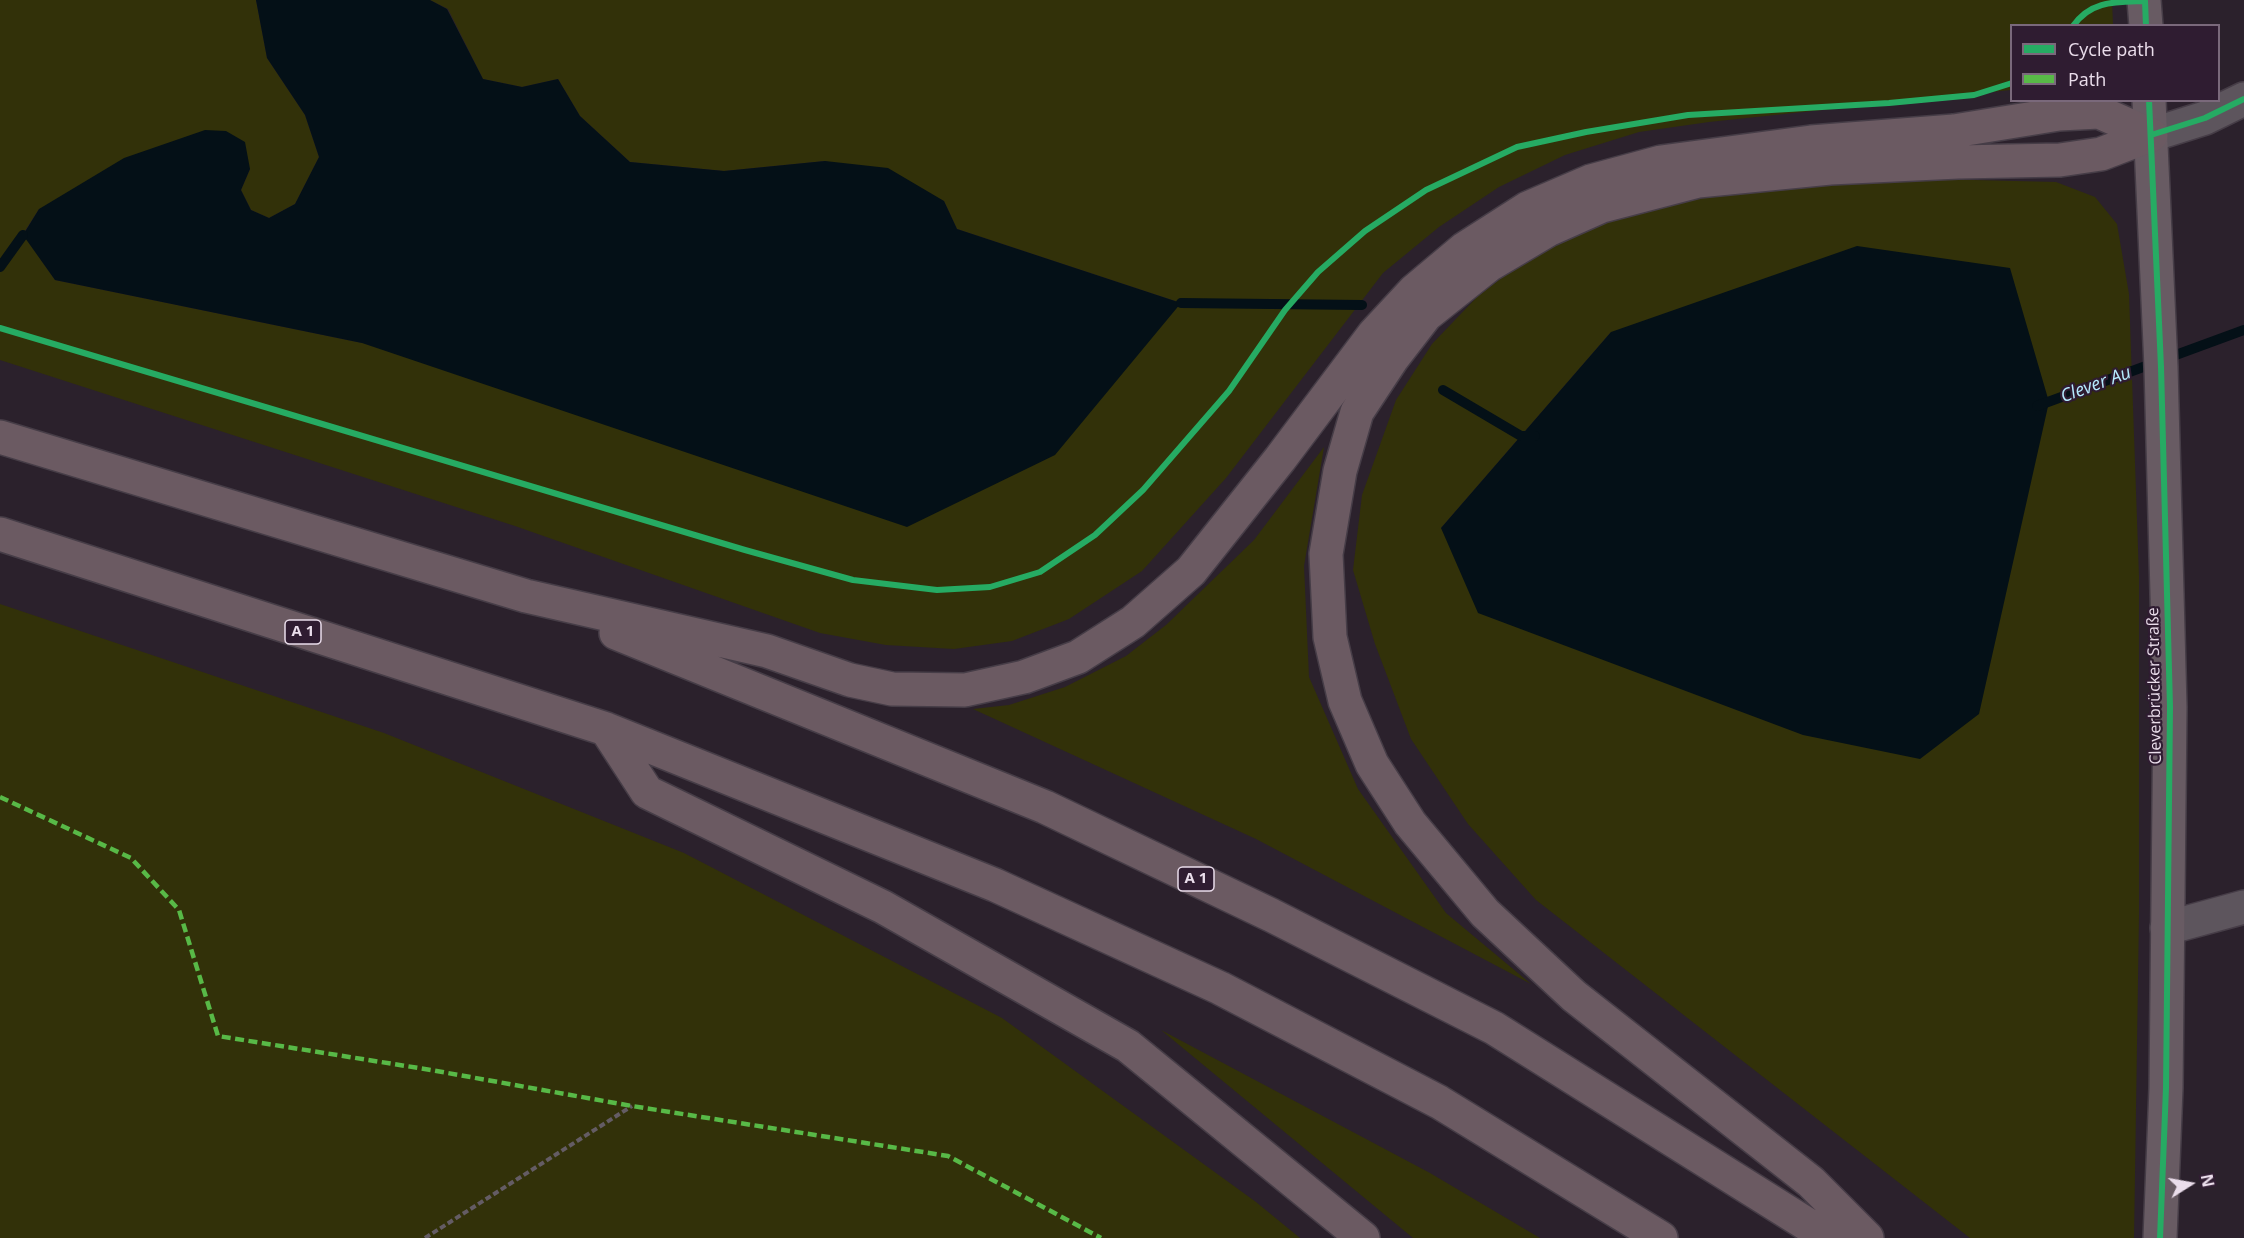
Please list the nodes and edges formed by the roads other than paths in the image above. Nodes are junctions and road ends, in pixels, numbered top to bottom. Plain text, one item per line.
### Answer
1 (2145, 0) edge
2 (2146, 24) edge
3 (2244, 99) edge
4 (2150, 102) edge
5 (2151, 135) junction
6 (0, 437) edge
7 (0, 534) edge
8 (526, 596) junction
9 (606, 729) junction
10 (2244, 907) edge
11 (2168, 928) junction
12 (1363, 1238) edge
13 (1660, 1238) edge
14 (1829, 1238) edge
15 (1867, 1238) edge
16 (2160, 1238) edge

1 - 2 main road
3 - 5 street
4 - 5 main road, Cleverbrücker Straße
5 - 8 highway
5 - 11 main road, Cleverbrücker Straße
5 - 15 highway
6 - 8 highway, A 1
7 - 9 highway, A 1
8 - 14 highway, A 1
9 - 12 highway
9 - 13 highway, A 1
10 - 11 street
11 - 16 main road, Cleverbrücker Straße

